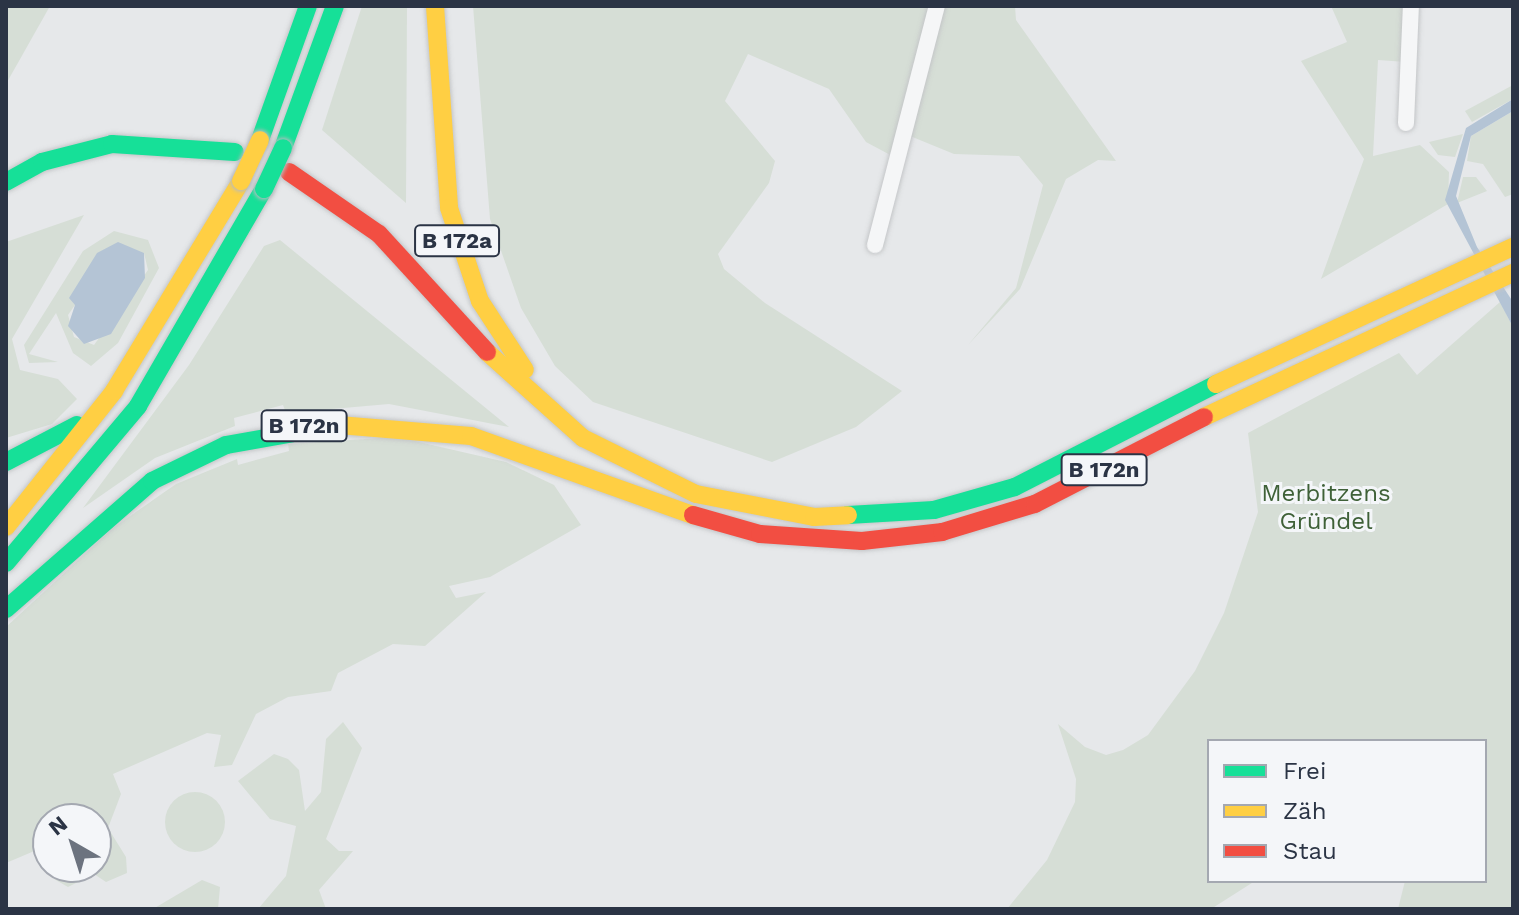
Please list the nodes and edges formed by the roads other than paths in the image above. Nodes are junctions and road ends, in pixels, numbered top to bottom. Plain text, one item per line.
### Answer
1 (308, 6) edge
2 (335, 6) edge
3 (435, 6) edge
4 (937, 6) edge
5 (1411, 6) edge
6 (1406, 123) dead end
7 (235, 152) dead end
8 (289, 172) dead end
9 (6, 182) edge
10 (875, 245) dead end
11 (1513, 247) edge
12 (392, 249) junction
13 (1513, 273) edge
14 (114, 391) junction
15 (583, 438) junction
16 (6, 462) edge
17 (648, 502) junction
18 (6, 527) edge
19 (6, 563) edge
20 (6, 609) edge

1 - 14 highway, bridge
2 - 19 highway, bridge
3 - 15 highway, B 172a
4 - 10 street
5 - 6 street
7 - 9 highway
8 - 12 highway, B 172n
11 - 15 highway, B 172n
12 - 15 highway, B 172n
12 - 17 highway, B 172n
13 - 17 highway, B 172n
14 - 16 highway
14 - 18 highway
17 - 20 highway, B 172n

